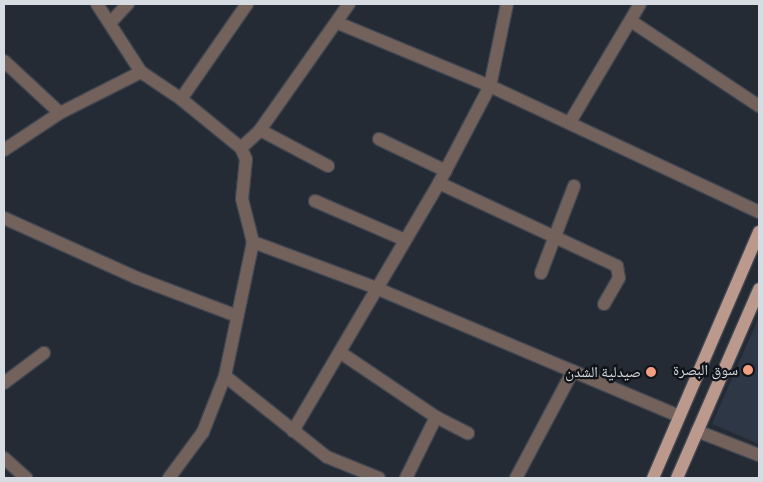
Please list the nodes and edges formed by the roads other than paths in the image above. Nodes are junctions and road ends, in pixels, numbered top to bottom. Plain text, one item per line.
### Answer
1 (97, 4) edge
2 (128, 4) edge
3 (247, 4) edge
4 (349, 4) edge
5 (507, 4) edge
6 (640, 4) edge
7 (111, 22) junction
8 (631, 22) junction
9 (338, 23) junction
10 (4, 61) edge
11 (141, 72) junction
12 (490, 86) junction
13 (181, 99) junction
14 (759, 106) edge
15 (60, 113) junction
16 (570, 122) junction
17 (260, 130) junction
18 (379, 139) dead end
19 (241, 148) junction
20 (4, 150) edge
21 (328, 166) dead end
22 (446, 171) junction
23 (439, 183) junction
24 (574, 186) dead end
25 (315, 201) dead end
26 (759, 212) edge
27 (4, 218) edge
28 (759, 232) edge
29 (556, 238) junction
30 (405, 240) junction
31 (253, 242) junction
32 (541, 273) dead end
33 (376, 288) junction
34 (759, 289) edge
35 (604, 304) dead end
36 (237, 316) junction
37 (44, 353) dead end
38 (341, 353) junction
39 (573, 371) junction
40 (225, 376) junction
41 (4, 382) edge
42 (679, 416) junction
43 (436, 417) junction
44 (293, 431) junction
45 (697, 431) junction
46 (468, 433) dead end
47 (759, 454) edge
48 (4, 458) edge
49 (26, 478) edge
50 (169, 478) edge
51 (379, 478) edge
52 (406, 478) edge
53 (516, 478) edge
54 (653, 478) edge
55 (677, 478) edge

1 - 7 street
2 - 7 street
3 - 13 street
4 - 9 street
5 - 12 street
6 - 8 street
7 - 11 street
8 - 14 street
8 - 16 street
9 - 12 street
9 - 17 street
10 - 15 street
11 - 13 street
11 - 15 street
12 - 16 street
12 - 22 street
13 - 19 street
15 - 20 street
16 - 26 street
17 - 19 street
17 - 21 street
18 - 22 street
19 - 31 street
22 - 23 street
23 - 29 street
23 - 30 street
24 - 29 street
25 - 30 street
27 - 36 street
28 - 42 main road
29 - 32 street
29 - 35 street
30 - 33 street
31 - 33 street
31 - 36 street
33 - 38 street
33 - 39 street
34 - 45 main road
36 - 40 street
37 - 41 street
38 - 43 street
38 - 44 street
39 - 42 street
39 - 53 street
40 - 44 street
40 - 50 street
42 - 54 main road
43 - 46 street
43 - 52 street
44 - 51 street
45 - 47 street
45 - 55 main road
48 - 49 street

